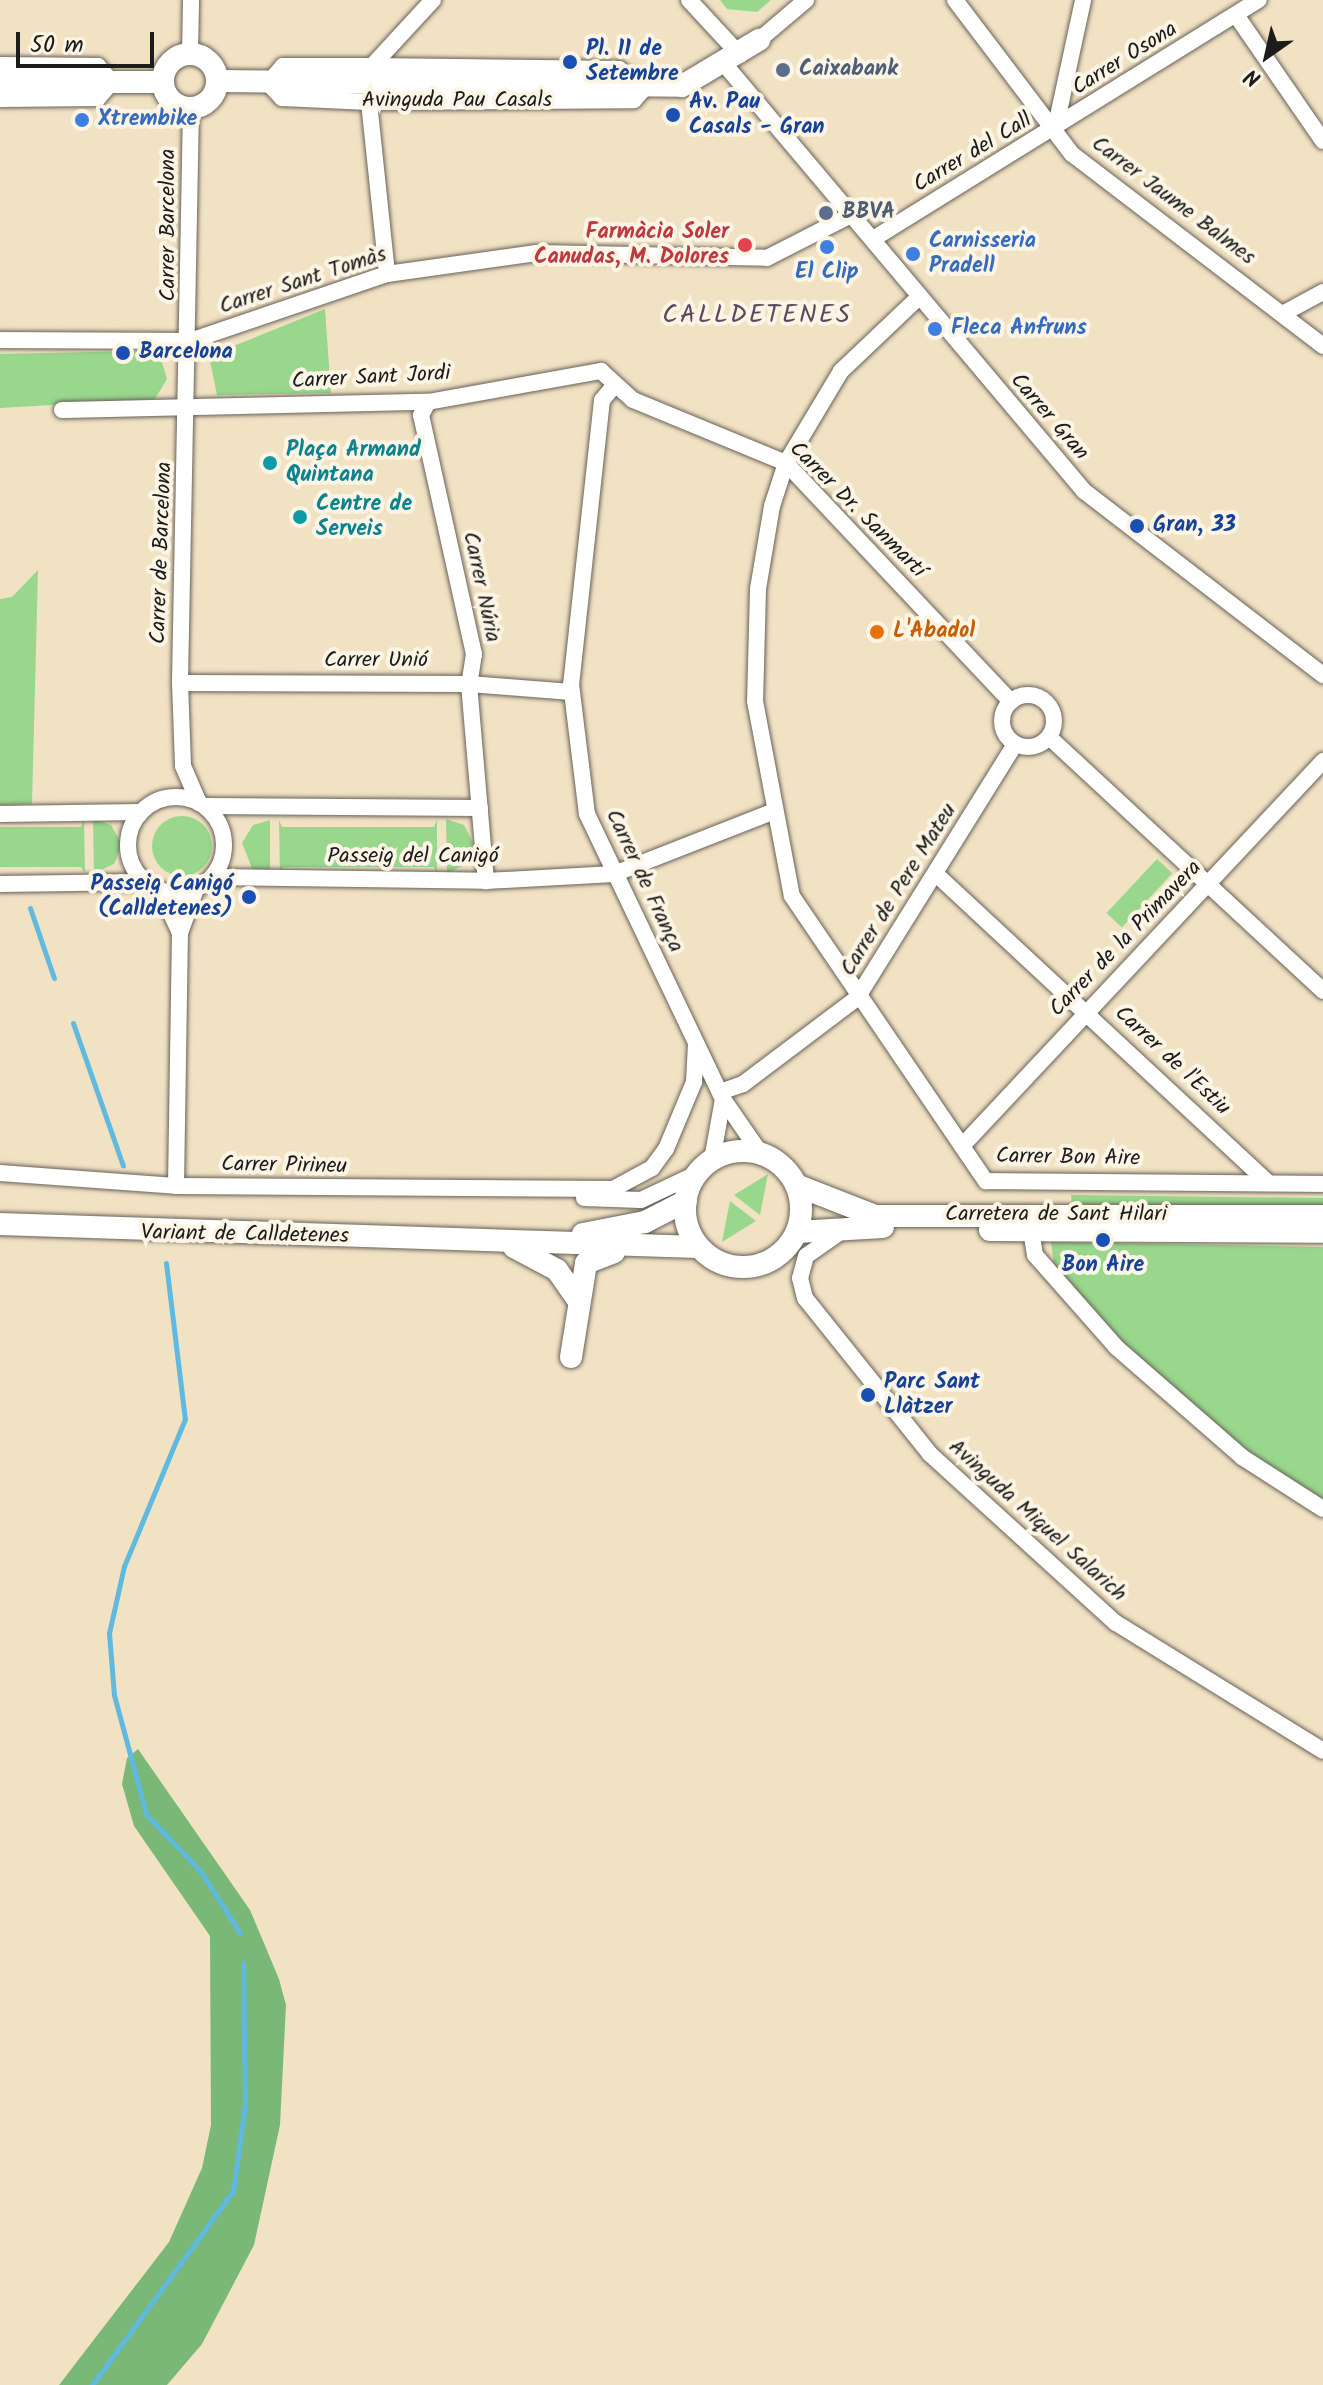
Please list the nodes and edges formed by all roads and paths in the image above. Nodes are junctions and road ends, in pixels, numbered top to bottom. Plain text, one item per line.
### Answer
1 (191, 0) edge
2 (433, 0) edge
3 (689, 0) edge
4 (806, 0) edge
5 (955, 0) edge
6 (1083, 0) edge
7 (1259, 0) edge
8 (1236, 15) junction
9 (759, 40) joint
10 (190, 54) junction
11 (733, 60) junction
12 (0, 65) edge
13 (372, 66) junction
14 (218, 81) junction
15 (0, 82) edge
16 (112, 82) junction
17 (162, 82) junction
18 (268, 83) junction
19 (643, 86) junction
20 (0, 99) edge
21 (369, 102) junction
22 (191, 109) junction
23 (1055, 130) junction
24 (1323, 141) edge
25 (853, 214) junction
26 (873, 239) junction
27 (387, 274) junction
28 (1323, 292) edge
29 (919, 297) junction
30 (1286, 312) junction
31 (0, 340) edge
32 (190, 341) junction
33 (1323, 346) edge
34 (601, 371) joint
35 (613, 387) junction
36 (428, 402) junction
37 (188, 406) junction
38 (62, 410) dead end
39 (786, 463) junction
40 (1323, 675) edge
41 (180, 683) junction
42 (469, 684) junction
43 (572, 692) junction
44 (1011, 702) junction
45 (1049, 737) junction
46 (1015, 744) junction
47 (1323, 761) edge
48 (183, 766) junction
49 (167, 798) junction
50 (202, 805) junction
51 (480, 808) junction
52 (141, 812) junction
53 (772, 812) junction
54 (0, 814) edge
55 (614, 874) junction
56 (937, 875) junction
57 (213, 877) junction
58 (486, 881) junction
59 (0, 884) edge
60 (1208, 885) junction
61 (152, 886) junction
62 (196, 889) junction
63 (180, 933) junction
64 (1323, 991) edge
65 (857, 998) junction
66 (1088, 1011) junction
67 (697, 1043) junction
68 (721, 1096) junction
69 (962, 1146) junction
70 (761, 1154) junction
71 (704, 1167) junction
72 (0, 1173) edge
73 (1269, 1183) junction
74 (1323, 1184) edge
75 (796, 1185) junction
76 (176, 1186) junction
77 (568, 1192) junction
78 (686, 1201) junction
79 (1323, 1216) edge
80 (0, 1224) edge
81 (895, 1228) junction
82 (1031, 1230) junction
83 (797, 1232) junction
84 (1323, 1232) edge
85 (490, 1240) junction
86 (647, 1247) junction
87 (698, 1247) junction
88 (579, 1301) junction
89 (571, 1357) dead end
90 (1323, 1509) edge
91 (1323, 1751) edge

1 - 10 street
2 - 13 street
3 - 11 street, Carrer Gran
4 - 9 street
5 - 23 street, Carrer Jaume Balmes
6 - 23 street
7 - 8 street, Carrer Osona
8 - 23 street, Carrer Osona
8 - 24 street
9 - 11 street, Avinguda Pau Casals
10 - 14 street
10 - 17 street
11 - 19 street, Avinguda Pau Casals
11 - 25 street, Carrer Gran
12 - 16 street
13 - 18 street, Avinguda Pau Casals
13 - 19 street, Avinguda Pau Casals
14 - 18 street, Avinguda Pau Casals
14 - 22 street
15 - 16 street
16 - 17 street
16 - 20 street
17 - 22 street
18 - 19 street, Avinguda Pau Casals
18 - 21 street, Avinguda Pau Casals
19 - 21 street, Avinguda Pau Casals
21 - 27 street
22 - 32 street, Carrer Barcelona
23 - 26 street, Carrer del Call
23 - 30 street, Carrer Jaume Balmes
25 - 26 street, Carrer Gran
25 - 27 street, Carrer Sant Tomàs
26 - 29 street, Carrer Gran
27 - 32 street, Carrer Sant Tomàs
28 - 30 street
29 - 39 street, Carrer Bon Aire
29 - 40 street, Carrer Gran
30 - 33 street, Carrer Jaume Balmes
31 - 32 street, Carrer Sant Tomàs
32 - 37 street, Carrer de Barcelona
34 - 35 street, Carrer Dr. Sanmartí
34 - 36 street, Carrer Sant Jordi
35 - 39 street, Carrer Dr. Sanmartí
35 - 43 street, Carrer de França
36 - 37 street, Carrer Sant Jordi
36 - 42 street, Carrer Núria
37 - 38 street, Carrer Sant Jordi
37 - 41 street, Carrer de Barcelona
39 - 44 street, Carrer Dr. Sanmartí
39 - 53 street, Carrer Bon Aire
41 - 42 street, Carrer Unió
41 - 48 street, Carrer de Barcelona
42 - 43 street, Carrer Unió
42 - 51 street, Carrer Núria
43 - 55 street, Carrer de França
44 - 45 street
44 - 46 street
45 - 46 street
45 - 60 street
46 - 56 street, Carrer de Pere Mateu
47 - 60 street, Carrer de la Primavera
48 - 49 street, Carrer de Barcelona
48 - 50 street, Carrer de Barcelona
49 - 50 street
49 - 52 street
50 - 51 street
50 - 57 street
51 - 58 street, Carrer Núria
52 - 54 street
52 - 61 street
53 - 55 street, Passeig del Canigó
53 - 65 street, Carrer Bon Aire
55 - 58 street, Passeig del Canigó
55 - 67 street, Carrer de França
56 - 65 street, Carrer de Pere Mateu
56 - 66 street, Carrer de l'Estiu
57 - 58 street, Passeig del Canigó
57 - 62 street
59 - 61 street
60 - 64 street
60 - 66 street, Carrer de la Primavera
61 - 62 street
61 - 63 street
62 - 63 street
63 - 76 street
65 - 68 street, Carrer de Pere Mateu
65 - 69 street, Carrer Bon Aire
66 - 69 street, Carrer de la Primavera
66 - 73 street, Carrer de l'Estiu
67 - 68 street, Carrer de França
67 - 77 street, Carrer Pirineu
68 - 70 street, Carrer de França
68 - 71 street
69 - 73 street, Carrer Bon Aire
70 - 71 street
70 - 75 street
71 - 77 street, Carrer Pirineu
71 - 78 street
72 - 76 street, Carrer Pirineu
73 - 74 street, Carrer Bon Aire
75 - 79 street, Carretera de Sant Hilari
75 - 83 street
76 - 77 street, Carrer Pirineu
78 - 85 street, Variant de Calldetenes
78 - 87 street
80 - 85 street, Variant de Calldetenes
81 - 82 street, Carretera de Sant Hilari
81 - 83 street, Carretera de Sant Hilari
81 - 91 street, Avinguda Miquel Salarich
82 - 84 street, Carretera de Sant Hilari
82 - 90 street
83 - 87 street
85 - 86 street, Variant de Calldetenes
85 - 88 street
86 - 87 street, Variant de Calldetenes
86 - 88 street
88 - 89 street

